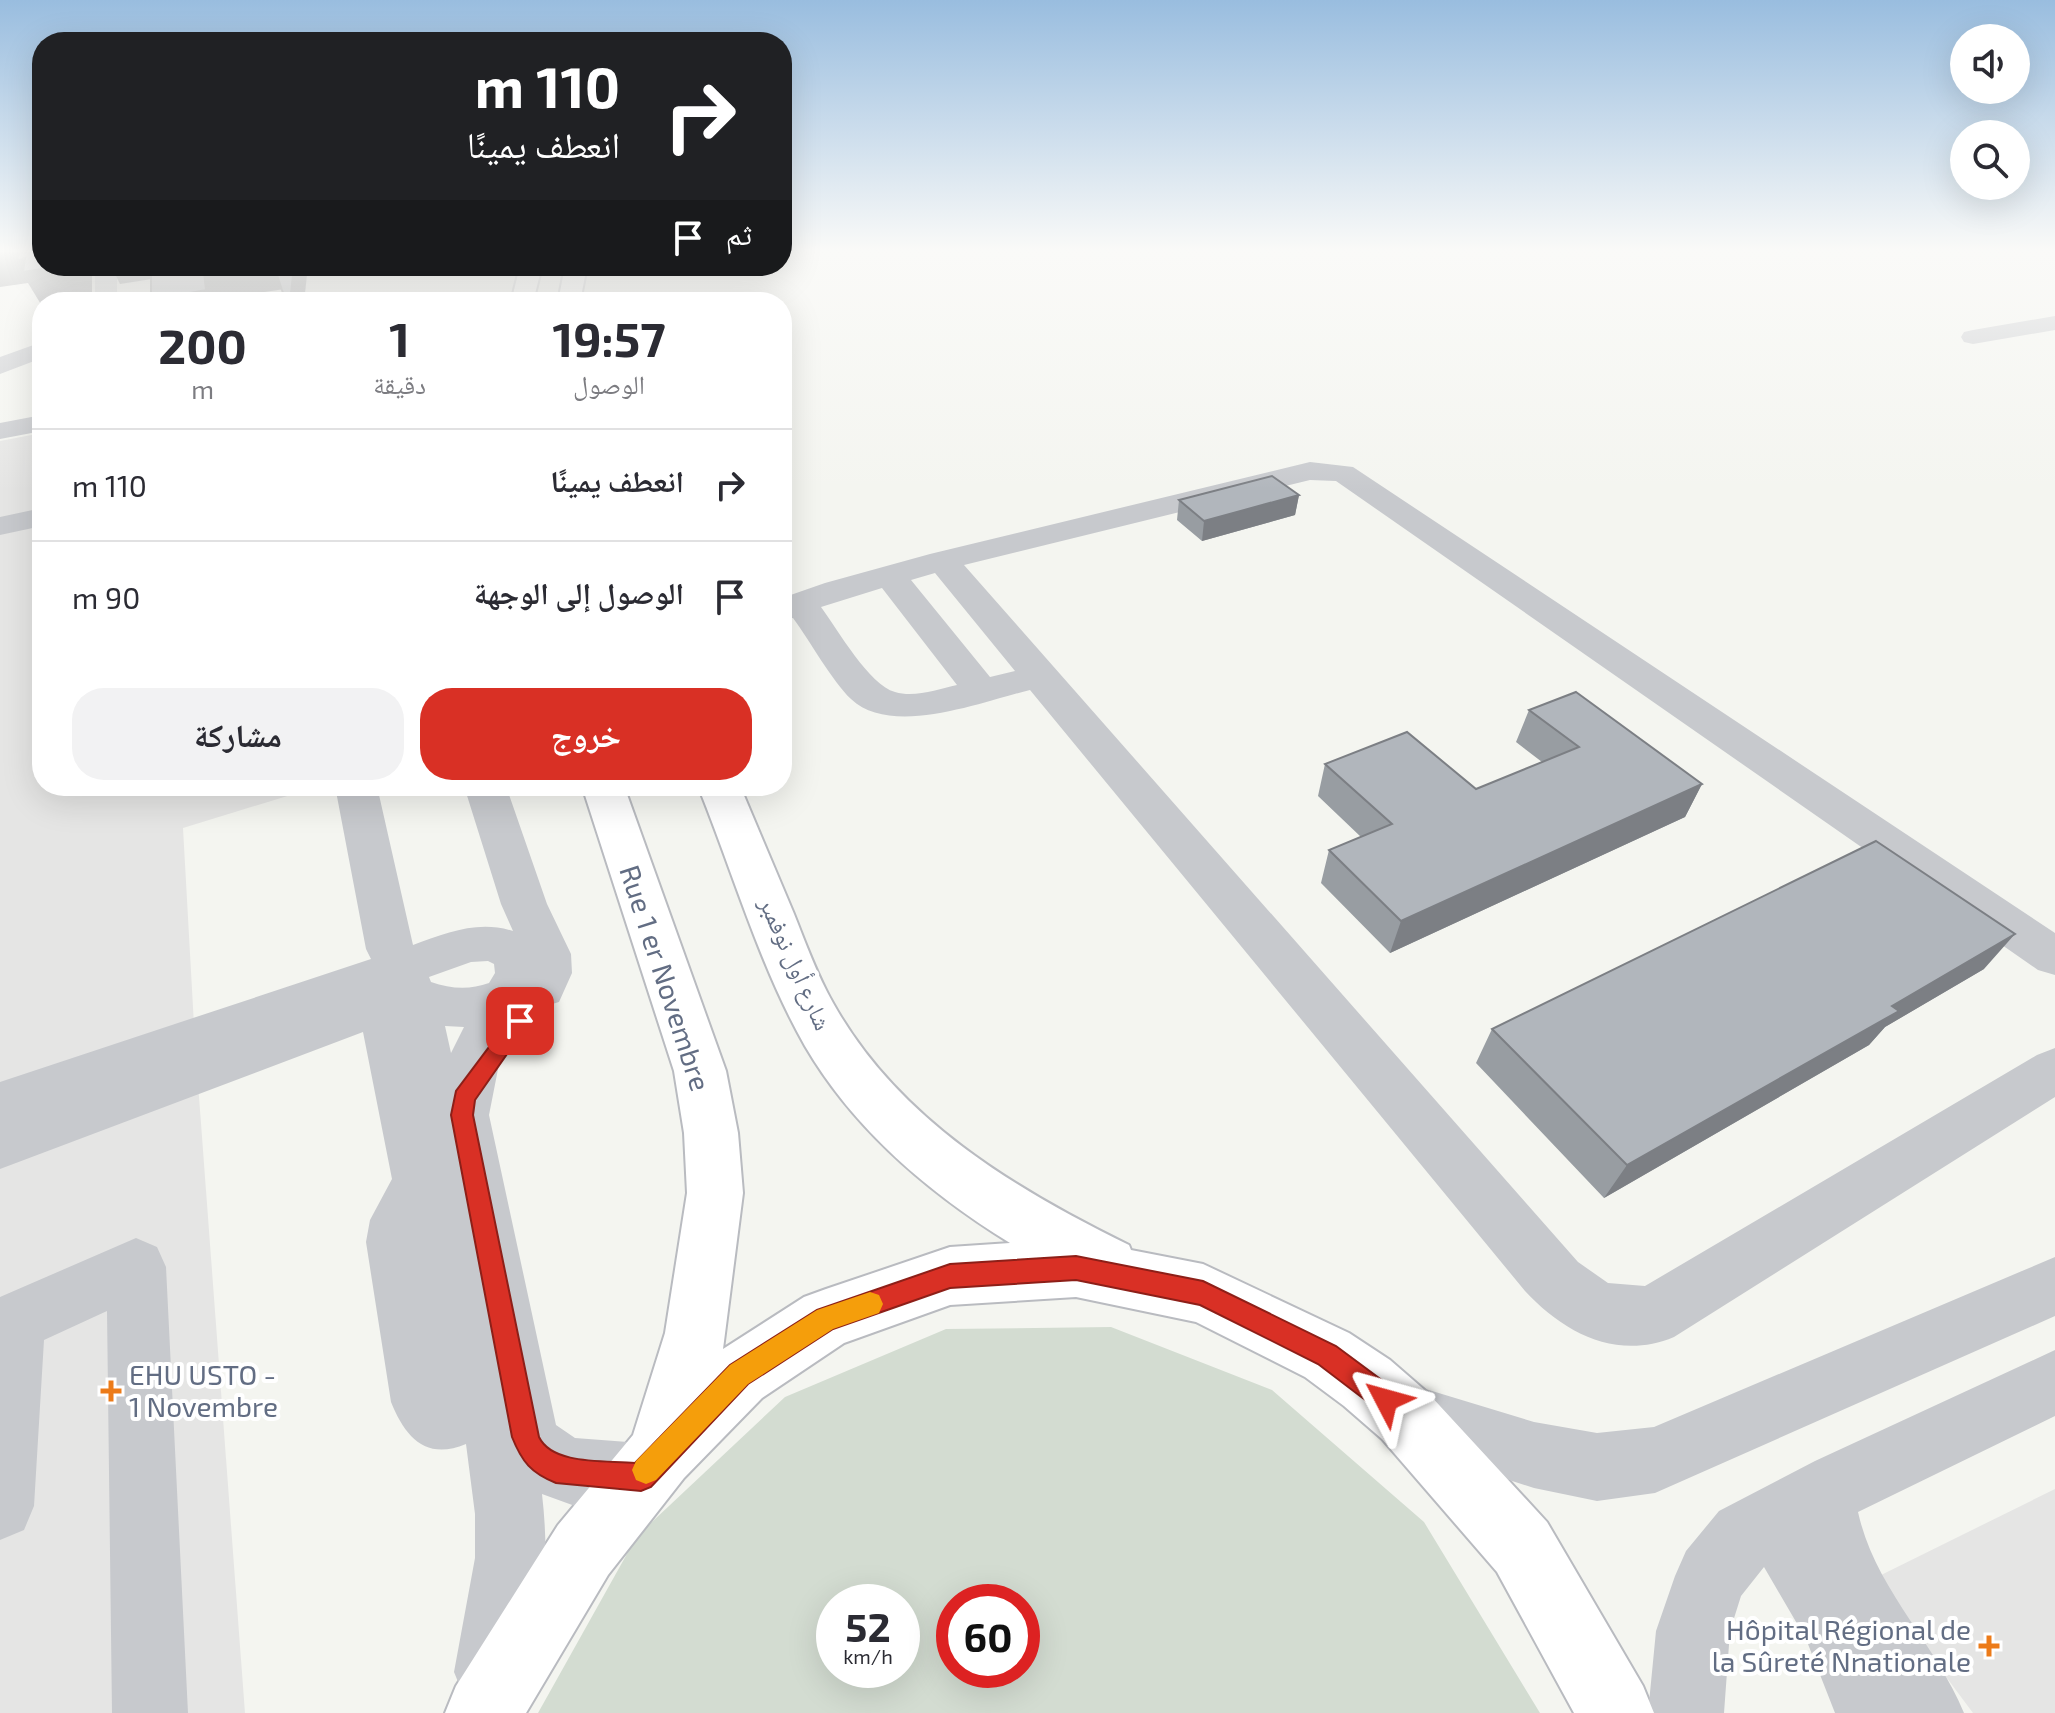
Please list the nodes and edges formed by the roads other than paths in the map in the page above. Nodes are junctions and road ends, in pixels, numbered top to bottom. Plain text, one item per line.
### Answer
1 (2003, 332) edge
2 (14, 333) dead end
3 (32, 336) edge
4 (1973, 337) dead end
5 (32, 353) edge
6 (32, 361) edge
7 (0, 366) edge
8 (32, 425) edge
9 (0, 431) edge
10 (32, 519) edge
11 (0, 526) edge
12 (942, 561) junction
13 (890, 576) junction
14 (792, 607) edge
15 (792, 608) edge
16 (1040, 676) junction
17 (982, 691) junction
18 (358, 796) edge
19 (488, 796) edge
20 (606, 796) edge
21 (723, 796) edge
22 (524, 904) junction
23 (2055, 957) edge
24 (392, 980) junction
25 (237, 1039) junction
26 (2055, 1070) edge
27 (464, 1098) junction
28 (0, 1105) edge
29 (0, 1145) edge
30 (1139, 1279) junction
31 (2055, 1286) edge
32 (2055, 1382) edge
33 (504, 1398) junction
34 (1405, 1416) junction
35 (650, 1466) junction
36 (0, 1506) edge
37 (1797, 1510) junction
38 (484, 1710) edge
39 (150, 1713) edge
40 (1616, 1713) edge
41 (1686, 1713) edge
42 (1873, 1713) edge
43 (1926, 1713) edge

1 - 4 street
2 - 3 street
5 - 7 street
6 - 7 street
8 - 9 street
10 - 11 street
12 - 13 street
12 - 16 street
12 - 23 street
13 - 14 street
13 - 17 street
15 - 17 street
16 - 17 street
16 - 26 street
18 - 24 street
19 - 22 street
20 - 35 main road, Rue 1 er Novembre
21 - 30 main road, شارع أول نوفمبر
22 - 24 street
22 - 27 street
24 - 25 street
24 - 27 street
24 - 33 street
24 - 33 street
25 - 28 street
25 - 29 street
27 - 33 street
30 - 34 main road
30 - 35 main road
31 - 34 street
32 - 37 street
33 - 35 street
33 - 38 street
34 - 40 main road
35 - 38 main road
36 - 39 street
37 - 41 street
37 - 42 street
37 - 43 street

